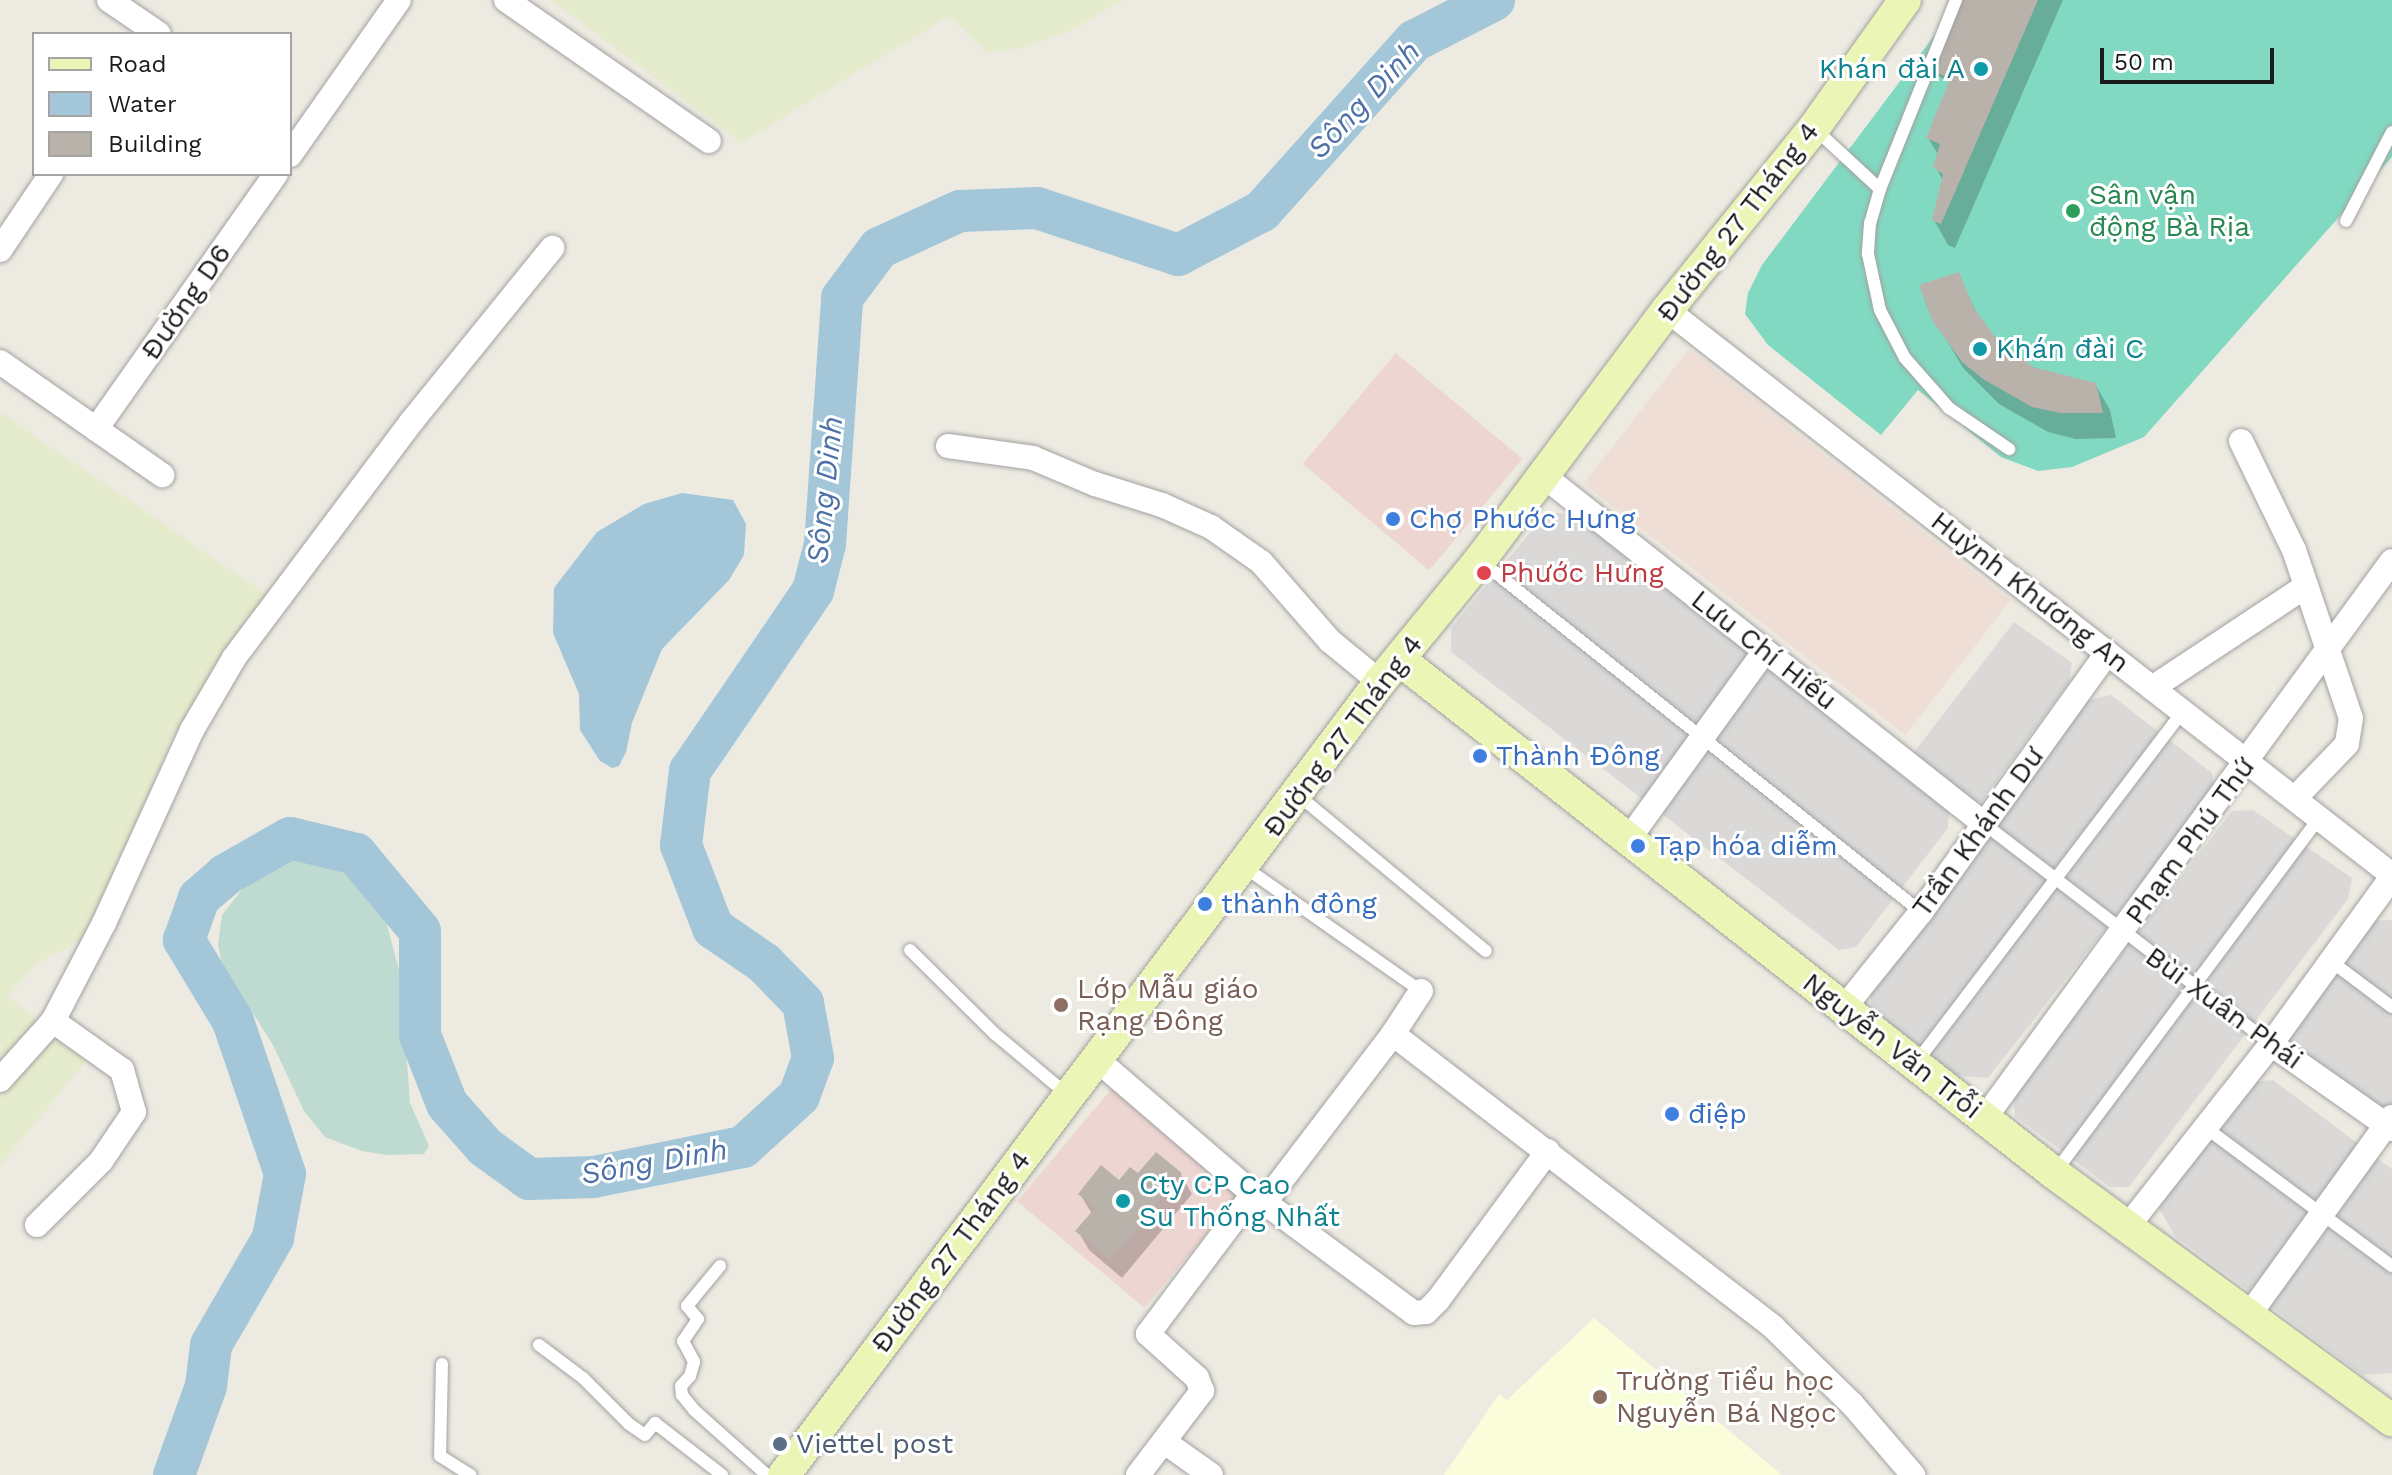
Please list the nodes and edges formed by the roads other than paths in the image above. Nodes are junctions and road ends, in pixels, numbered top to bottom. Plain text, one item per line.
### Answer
1 (109, 0) edge
2 (399, 0) edge
3 (506, 0) edge
4 (1905, 0) edge
5 (1956, 0) edge
6 (152, 32) edge
7 (298, 128) edge
8 (1814, 128) junction
9 (2392, 132) edge
10 (709, 141) dead end
11 (292, 148) edge
12 (50, 176) edge
13 (275, 176) edge
14 (1880, 189) junction
15 (2346, 221) dead end
16 (552, 248) dead end
17 (0, 250) edge
18 (1667, 310) junction
19 (0, 362) edge
20 (96, 429) junction
21 (2241, 441) dead end
22 (948, 446) dead end
23 (2009, 449) dead end
24 (162, 475) dead end
25 (1545, 477) junction
26 (1480, 560) junction
27 (2392, 561) edge
28 (2306, 586) junction
29 (2328, 650) junction
30 (1765, 651) junction
31 (2107, 653) junction
32 (1390, 671) junction
33 (2152, 688) junction
34 (2181, 713) junction
35 (1703, 738) junction
36 (2248, 762) junction
37 (1298, 795) junction
38 (2295, 798) junction
39 (2319, 818) junction
40 (1983, 823) junction
41 (1628, 840) junction
42 (1243, 866) junction
43 (2392, 876) edge
44 (2055, 879) junction
45 (1921, 912) junction
46 (2122, 932) junction
47 (910, 950) dead end
48 (1486, 951) dead end
49 (2332, 962) junction
50 (2193, 986) junction
51 (1421, 991) joint
52 (2392, 1007) edge
53 (1844, 1008) junction
54 (53, 1021) junction
55 (1393, 1034) junction
56 (2271, 1044) junction
57 (1095, 1058) junction
58 (1915, 1064) junction
59 (0, 1080) edge
60 (1068, 1095) junction
61 (1984, 1119) junction
62 (2390, 1124) edge
63 (2206, 1128) junction
64 (1548, 1151) junction
65 (2054, 1173) junction
66 (1259, 1198) junction
67 (2322, 1214) junction
68 (37, 1225) dead end
69 (2128, 1226) junction
70 (720, 1266) dead end
71 (2392, 1266) edge
72 (2249, 1315) junction
73 (539, 1345) dead end
74 (442, 1364) dead end
75 (2390, 1416) edge
76 (1166, 1443) junction
77 (470, 1475) edge
78 (722, 1475) edge
79 (767, 1475) edge
80 (784, 1475) edge
81 (1138, 1475) edge
82 (1211, 1475) edge
83 (1913, 1475) edge

1 - 6 street
2 - 7 street
3 - 10 street
4 - 8 street, Đường 27 Tháng 4
5 - 14 lane
7 - 11 street
8 - 14 lane
8 - 18 street, Đường 27 Tháng 4
9 - 15 lane
12 - 17 street
13 - 20 street, Đường D6
14 - 23 lane
16 - 54 street
18 - 25 street, Đường 27 Tháng 4
18 - 31 street, Huỳnh Khương An
19 - 20 street
20 - 24 street
21 - 28 street
22 - 32 street
25 - 26 street, Đường 27 Tháng 4
25 - 30 street, Lưu Chí Hiếu
26 - 32 street, Đường 27 Tháng 4
26 - 35 lane
27 - 29 street, Phạm Phú Thứ
28 - 29 street
28 - 33 street
29 - 36 street, Phạm Phú Thứ
29 - 38 street
30 - 35 street
30 - 40 street, Lưu Chí Hiếu
31 - 33 street, Huỳnh Khương An
31 - 40 street, Trần Khánh Dư
32 - 37 street, Đường 27 Tháng 4
32 - 41 street, Nguyễn Văn Trỗi
33 - 34 street, Huỳnh Khương An
34 - 36 street, Huỳnh Khương An
34 - 44 lane
35 - 41 street
35 - 45 lane
36 - 38 street, Huỳnh Khương An
36 - 46 street, Phạm Phú Thứ
37 - 42 street, Đường 27 Tháng 4
37 - 48 lane
38 - 39 street, Huỳnh Khương An
39 - 43 street, Huỳnh Khương An
39 - 50 lane
40 - 44 lane, Bùi Xuân Phái
40 - 45 street, Trần Khánh Dư
41 - 53 street, Nguyễn Văn Trỗi
42 - 51 lane
42 - 57 street, Đường 27 Tháng 4
43 - 49 street
44 - 46 lane, Bùi Xuân Phái
44 - 58 lane
45 - 53 street, Trần Khánh Dư
46 - 50 lane, Bùi Xuân Phái
46 - 61 street, Phạm Phú Thứ
47 - 60 lane
49 - 52 lane
49 - 56 street
50 - 56 lane, Bùi Xuân Phái
50 - 65 lane
51 - 55 street
53 - 58 street, Nguyễn Văn Trỗi
54 - 59 street
54 - 68 street
55 - 64 street
55 - 66 street
56 - 62 street, Bùi Xuân Phái
56 - 63 street
57 - 60 street, Đường 27 Tháng 4
57 - 66 street
58 - 61 street, Nguyễn Văn Trỗi
60 - 80 street, Đường 27 Tháng 4
61 - 65 street, Nguyễn Văn Trỗi
62 - 67 street
63 - 67 lane
63 - 69 street
64 - 66 street
64 - 83 street
65 - 69 street, Nguyễn Văn Trỗi
66 - 76 street
67 - 71 lane
67 - 72 street
69 - 72 street, Nguyễn Văn Trỗi
70 - 79 lane
72 - 75 street, Nguyễn Văn Trỗi
73 - 78 lane
74 - 77 lane
76 - 81 street
76 - 82 street

